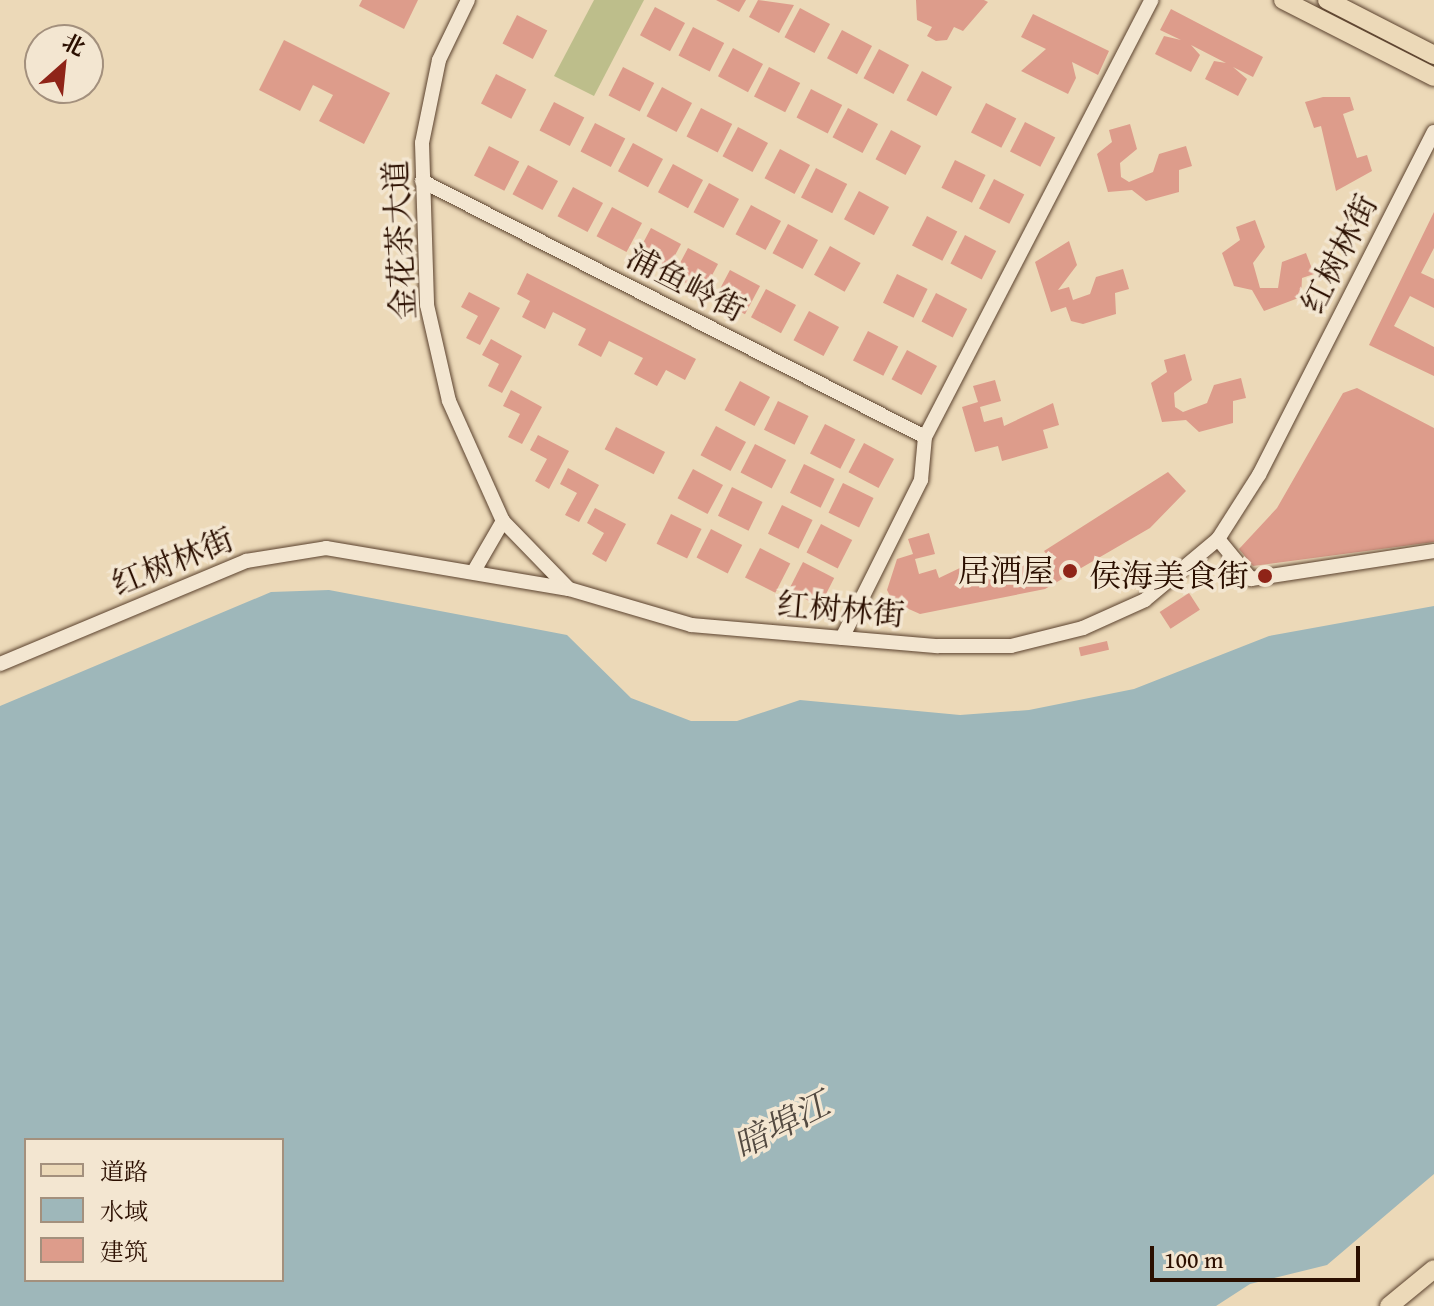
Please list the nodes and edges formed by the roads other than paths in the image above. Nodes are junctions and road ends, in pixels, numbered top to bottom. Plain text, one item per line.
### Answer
1 (468, 0) edge
2 (1152, 0) edge
3 (1283, 0) edge
4 (1327, 0) edge
5 (1434, 55) edge
6 (1434, 77) edge
7 (1434, 132) edge
8 (422, 181) junction
9 (925, 437) junction
10 (503, 521) junction
11 (1218, 539) junction
12 (1434, 551) edge
13 (474, 571) junction
14 (569, 589) junction
15 (842, 638) junction
16 (0, 664) edge
17 (1434, 1269) edge
18 (1389, 1306) edge

1 - 8 street, 金花茶大道
2 - 9 street
3 - 6 main road
4 - 5 main road
7 - 11 street, 红树林街
8 - 9 street, 浦鱼岭街
8 - 10 street, 金花茶大道
9 - 15 street
10 - 13 street
10 - 14 street, 金花茶大道
11 - 12 street
11 - 15 street, 红树林街
13 - 14 street, 红树林街
13 - 16 street, 红树林街
14 - 15 street, 红树林街
17 - 18 main road

